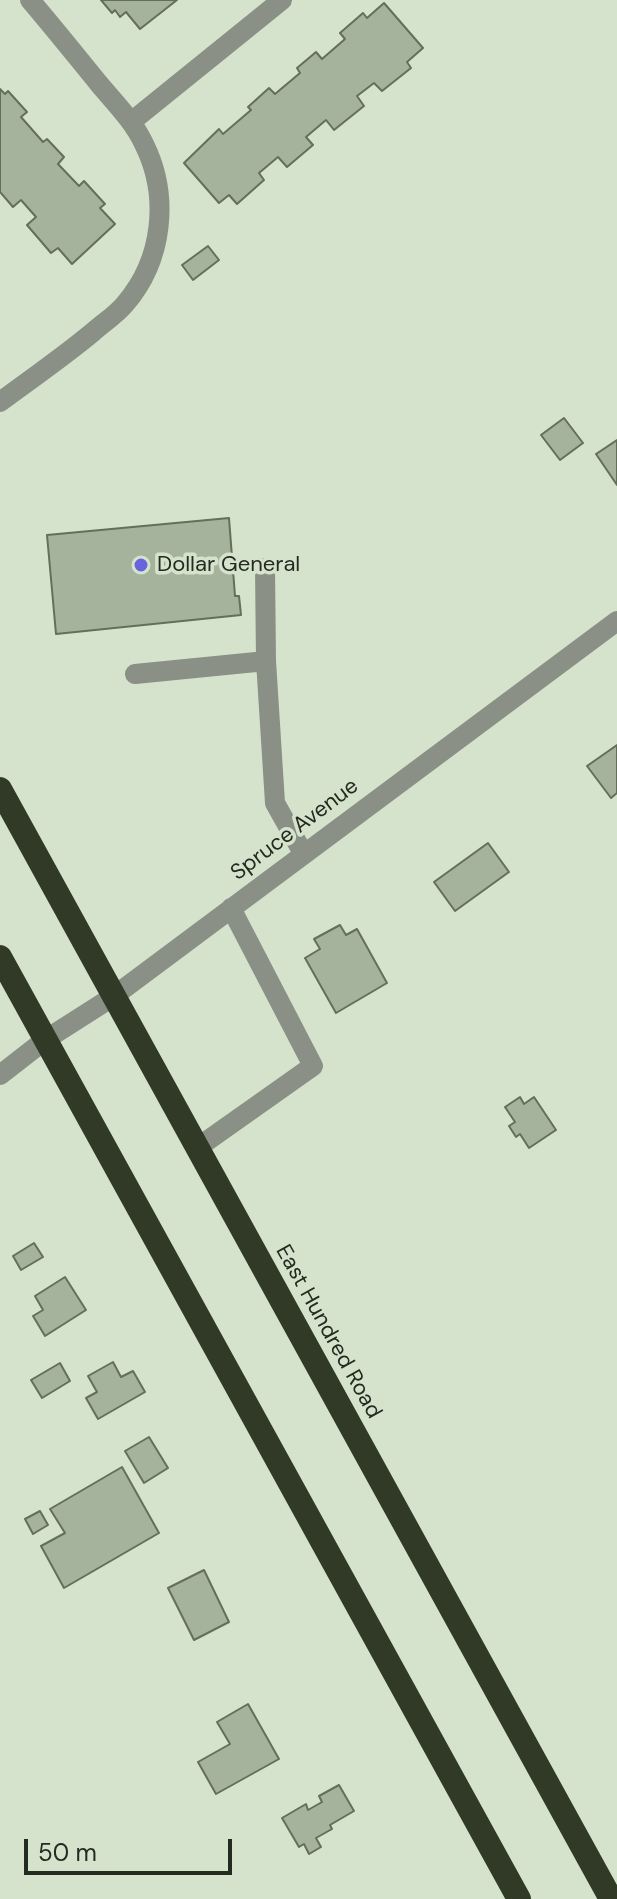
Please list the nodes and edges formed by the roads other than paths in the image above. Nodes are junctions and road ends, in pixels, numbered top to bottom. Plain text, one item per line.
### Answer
1 (30, 0) edge
2 (282, 0) edge
3 (131, 122) junction
4 (0, 402) edge
5 (265, 568) dead end
6 (617, 621) edge
7 (266, 661) junction
8 (135, 674) dead end
9 (0, 789) edge
10 (303, 853) junction
11 (231, 908) junction
12 (0, 957) edge
13 (114, 996) junction
14 (45, 1040) junction
15 (0, 1075) edge
16 (197, 1148) junction
17 (519, 1899) edge
18 (611, 1899) edge

1 - 3 street
2 - 3 street
3 - 4 street
5 - 7 street
6 - 10 street, Spruce Avenue
7 - 8 street
7 - 10 street
9 - 13 highway, East Hundred Road
10 - 11 street, Spruce Avenue
11 - 13 street, Spruce Avenue
11 - 16 street
12 - 14 highway
13 - 14 street, Spruce Avenue
13 - 16 highway, East Hundred Road
14 - 15 street, Spruce Avenue
14 - 17 highway
16 - 18 highway, East Hundred Road

